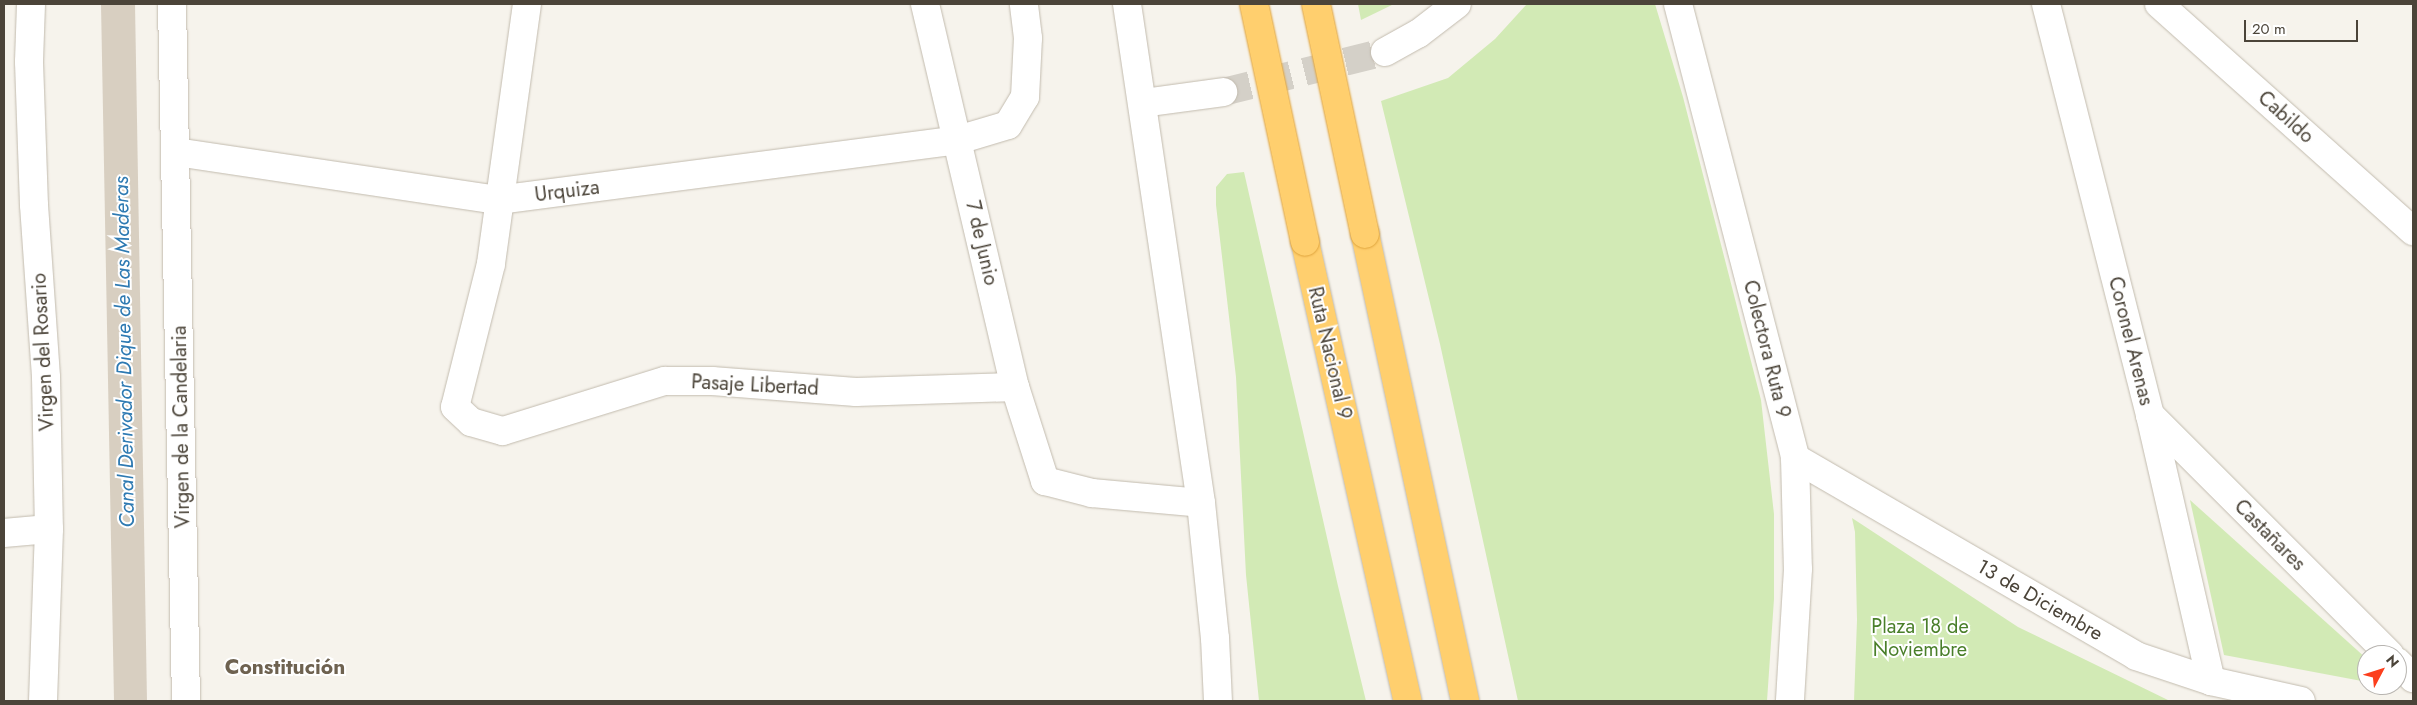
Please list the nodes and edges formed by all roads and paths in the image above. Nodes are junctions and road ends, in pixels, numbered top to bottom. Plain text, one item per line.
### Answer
1 (30, 4) edge
2 (172, 4) edge
3 (527, 4) edge
4 (925, 4) edge
5 (1024, 4) edge
6 (1127, 4) edge
7 (1254, 4) edge
8 (1316, 4) edge
9 (1457, 4) edge
10 (1678, 4) edge
11 (2046, 4) edge
12 (2159, 4) edge
13 (1385, 52) tunnel mouth
14 (1223, 92) tunnel mouth
15 (1143, 103) junction
16 (958, 140) junction
17 (176, 152) junction
18 (498, 200) junction
19 (2413, 231) edge
20 (1015, 387) junction
21 (2150, 415) junction
22 (1795, 458) junction
23 (1201, 503) junction
24 (49, 529) junction
25 (4, 533) edge
26 (2380, 645) edge
27 (2211, 680) junction
28 (43, 701) edge
29 (186, 701) edge
30 (1218, 701) edge
31 (1408, 701) edge
32 (1465, 701) edge
33 (1790, 701) edge
34 (2301, 701) edge

1 - 24 street, Virgen del Rosario
2 - 17 street, Virgen de la Candelaria
3 - 18 street
4 - 16 street, 7 de Junio
5 - 16 street, Urquiza
6 - 15 street
7 - 31 highway, Ruta Nacional 9, bridge
8 - 32 highway, bridge
9 - 13 street
10 - 22 street, Colectora Ruta 9
11 - 21 street, Coronel Arenas
12 - 19 street, Cabildo
14 - 15 street
15 - 23 street
16 - 18 street, Urquiza
16 - 20 street, 7 de Junio
17 - 18 street, Urquiza
17 - 29 street, Virgen de la Candelaria
18 - 20 street, Pasaje Libertad
20 - 23 street, 7 de Junio
21 - 26 street, Castañares
21 - 27 street, Coronel Arenas
22 - 27 street, 13 de Diciembre
22 - 33 street, Colectora Ruta 9
23 - 30 street
24 - 25 street
24 - 28 street, Virgen del Rosario
27 - 34 street, 13 de Diciembre

